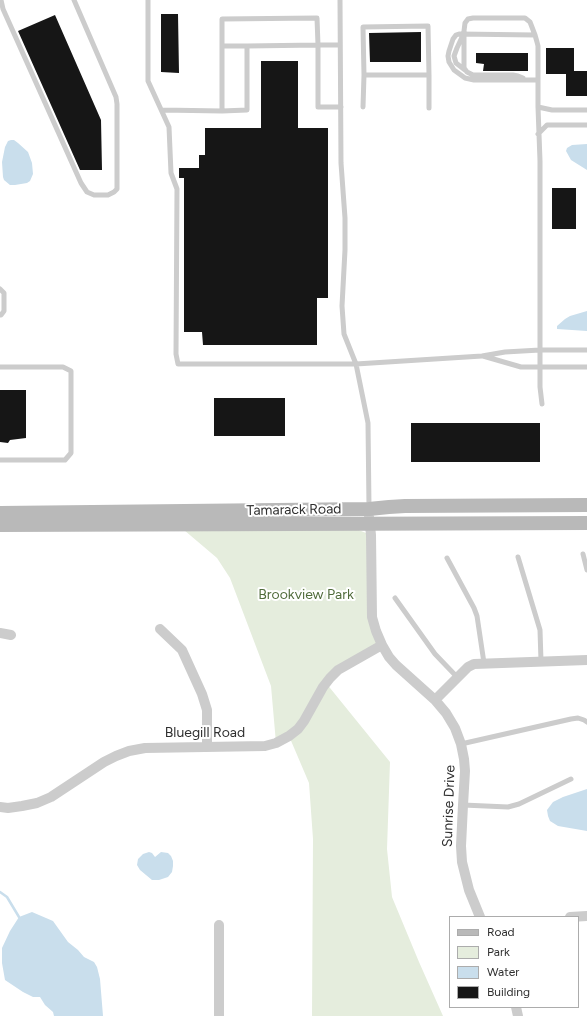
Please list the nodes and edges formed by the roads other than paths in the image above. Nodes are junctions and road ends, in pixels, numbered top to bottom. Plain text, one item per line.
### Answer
1 (1, 0) edge
2 (74, 0) edge
3 (148, 0) edge
4 (340, 0) edge
5 (464, 34) junction
6 (535, 34) junction
7 (318, 45) junction
8 (340, 45) junction
9 (222, 46) junction
10 (247, 46) junction
11 (467, 72) junction
12 (364, 75) junction
13 (429, 75) junction
14 (525, 80) junction
15 (538, 80) junction
16 (341, 107) junction
17 (363, 107) dead end
18 (429, 108) dead end
19 (538, 108) junction
20 (162, 110) junction
21 (587, 110) edge
22 (222, 111) junction
23 (587, 125) edge
24 (538, 134) junction
25 (0, 289) edge
26 (0, 315) edge
27 (540, 350) junction
28 (587, 350) edge
29 (482, 356) junction
30 (356, 364) junction
31 (0, 367) edge
32 (540, 367) junction
33 (587, 367) edge
34 (542, 404) dead end
35 (0, 460) edge
36 (587, 505) edge
37 (369, 509) junction
38 (0, 513) edge
39 (587, 523) edge
40 (370, 524) junction
41 (0, 525) edge
42 (583, 554) dead end
43 (518, 557) dead end
44 (446, 558) dead end
45 (587, 570) edge
46 (395, 598) dead end
47 (160, 629) dead end
48 (0, 633) edge
49 (11, 635) dead end
50 (382, 645) junction
51 (587, 660) edge
52 (541, 661) junction
53 (484, 663) junction
54 (458, 678) junction
55 (435, 700) junction
56 (587, 722) edge
57 (461, 744) junction
58 (207, 747) junction
59 (571, 779) dead end
60 (463, 805) junction
61 (0, 807) edge
62 (480, 916) edge
63 (219, 925) dead end
64 (219, 1016) edge

1 - 2 lane
3 - 20 lane
4 - 8 lane
5 - 6 lane
5 - 6 lane
5 - 11 lane
5 - 11 lane
5 - 14 lane
6 - 15 lane
7 - 8 lane
7 - 9 lane
7 - 10 lane
7 - 16 lane
8 - 16 lane
9 - 10 lane
9 - 22 lane
10 - 22 lane
11 - 14 lane
12 - 13 lane
12 - 13 lane
12 - 17 lane
13 - 18 lane
14 - 15 lane
15 - 19 lane
16 - 30 lane
19 - 21 lane
19 - 24 lane
20 - 22 lane
20 - 30 lane
23 - 24 lane
24 - 27 lane
25 - 26 lane
27 - 28 lane
27 - 29 lane
27 - 32 lane
29 - 30 lane
29 - 32 lane
30 - 37 lane
31 - 35 lane
32 - 33 lane
32 - 34 lane
36 - 37 street, Tamarack Road
37 - 38 street, Tamarack Road
37 - 40 street, Sunrise Drive
39 - 40 street, Tamarack Road
40 - 41 street, Tamarack Road
40 - 50 street, Sunrise Drive
42 - 45 lane
43 - 52 lane
44 - 53 lane
46 - 54 lane
47 - 58 street
48 - 49 street
50 - 55 street, Sunrise Drive
50 - 58 street, Bluegill Road
51 - 52 street
52 - 53 street
53 - 54 street
54 - 55 street
55 - 57 street, Sunrise Drive
56 - 57 lane
57 - 60 street, Sunrise Drive
58 - 61 street, Bluegill Road
59 - 60 lane
60 - 62 street, Sunrise Drive
63 - 64 street

